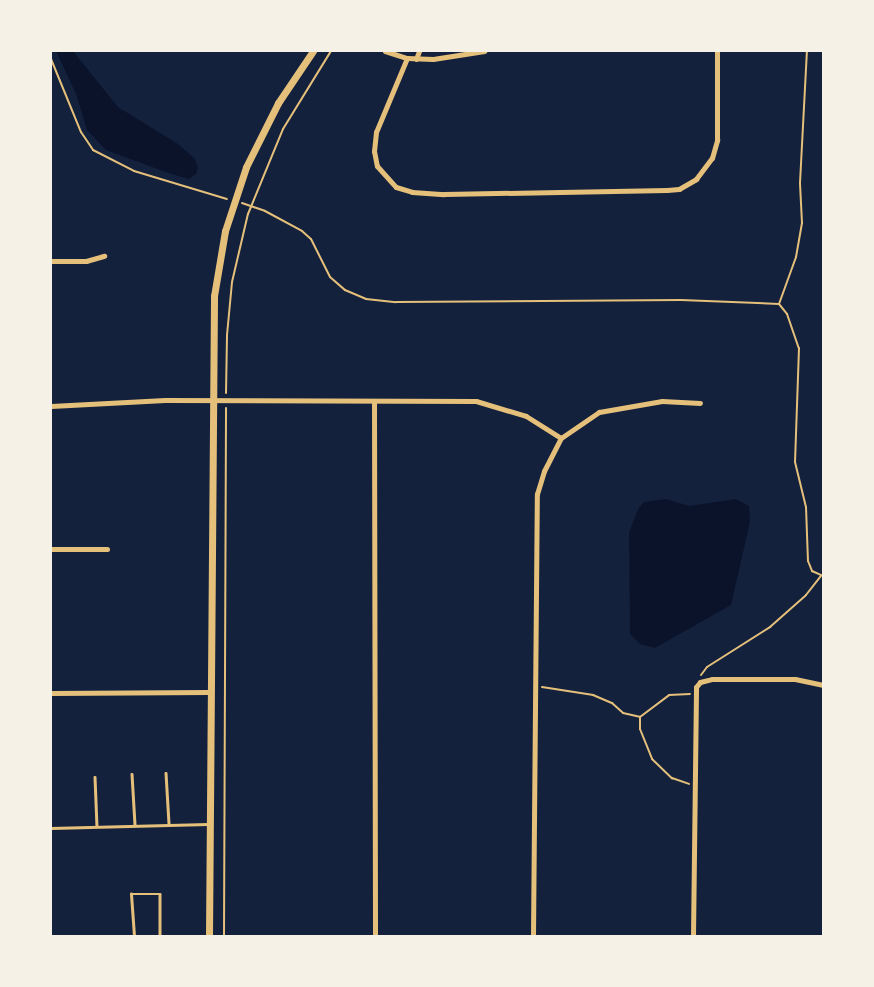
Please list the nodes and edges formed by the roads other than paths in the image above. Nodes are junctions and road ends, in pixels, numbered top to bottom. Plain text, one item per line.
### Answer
1 (313, 51) edge
2 (385, 51) edge
3 (419, 51) edge
4 (484, 51) edge
5 (717, 51) edge
6 (407, 58) junction
7 (416, 59) junction
8 (104, 256) dead end
9 (51, 261) edge
10 (211, 400) junction
11 (374, 402) junction
12 (700, 403) dead end
13 (51, 406) edge
14 (560, 438) junction
15 (51, 549) edge
16 (107, 549) dead end
17 (823, 685) edge
18 (209, 692) junction
19 (51, 693) edge
20 (166, 773) dead end
21 (132, 774) dead end
22 (95, 777) dead end
23 (169, 824) junction
24 (209, 824) junction
25 (135, 825) junction
26 (97, 826) junction
27 (51, 828) edge
28 (134, 936) edge
29 (160, 936) edge
30 (209, 936) edge
31 (375, 936) edge
32 (533, 936) edge
33 (693, 936) edge

1 - 10 main road
2 - 6 street
3 - 7 street
4 - 7 street
5 - 6 street
6 - 7 street
8 - 9 street
10 - 11 street
10 - 13 street
10 - 18 main road
11 - 14 street
11 - 31 street
12 - 14 street
14 - 32 street
15 - 16 street
17 - 33 street
18 - 19 street
18 - 24 main road
20 - 23 lane
21 - 25 lane
22 - 26 lane
23 - 24 lane
23 - 25 lane
24 - 30 main road
25 - 26 lane
26 - 27 lane
28 - 29 lane

